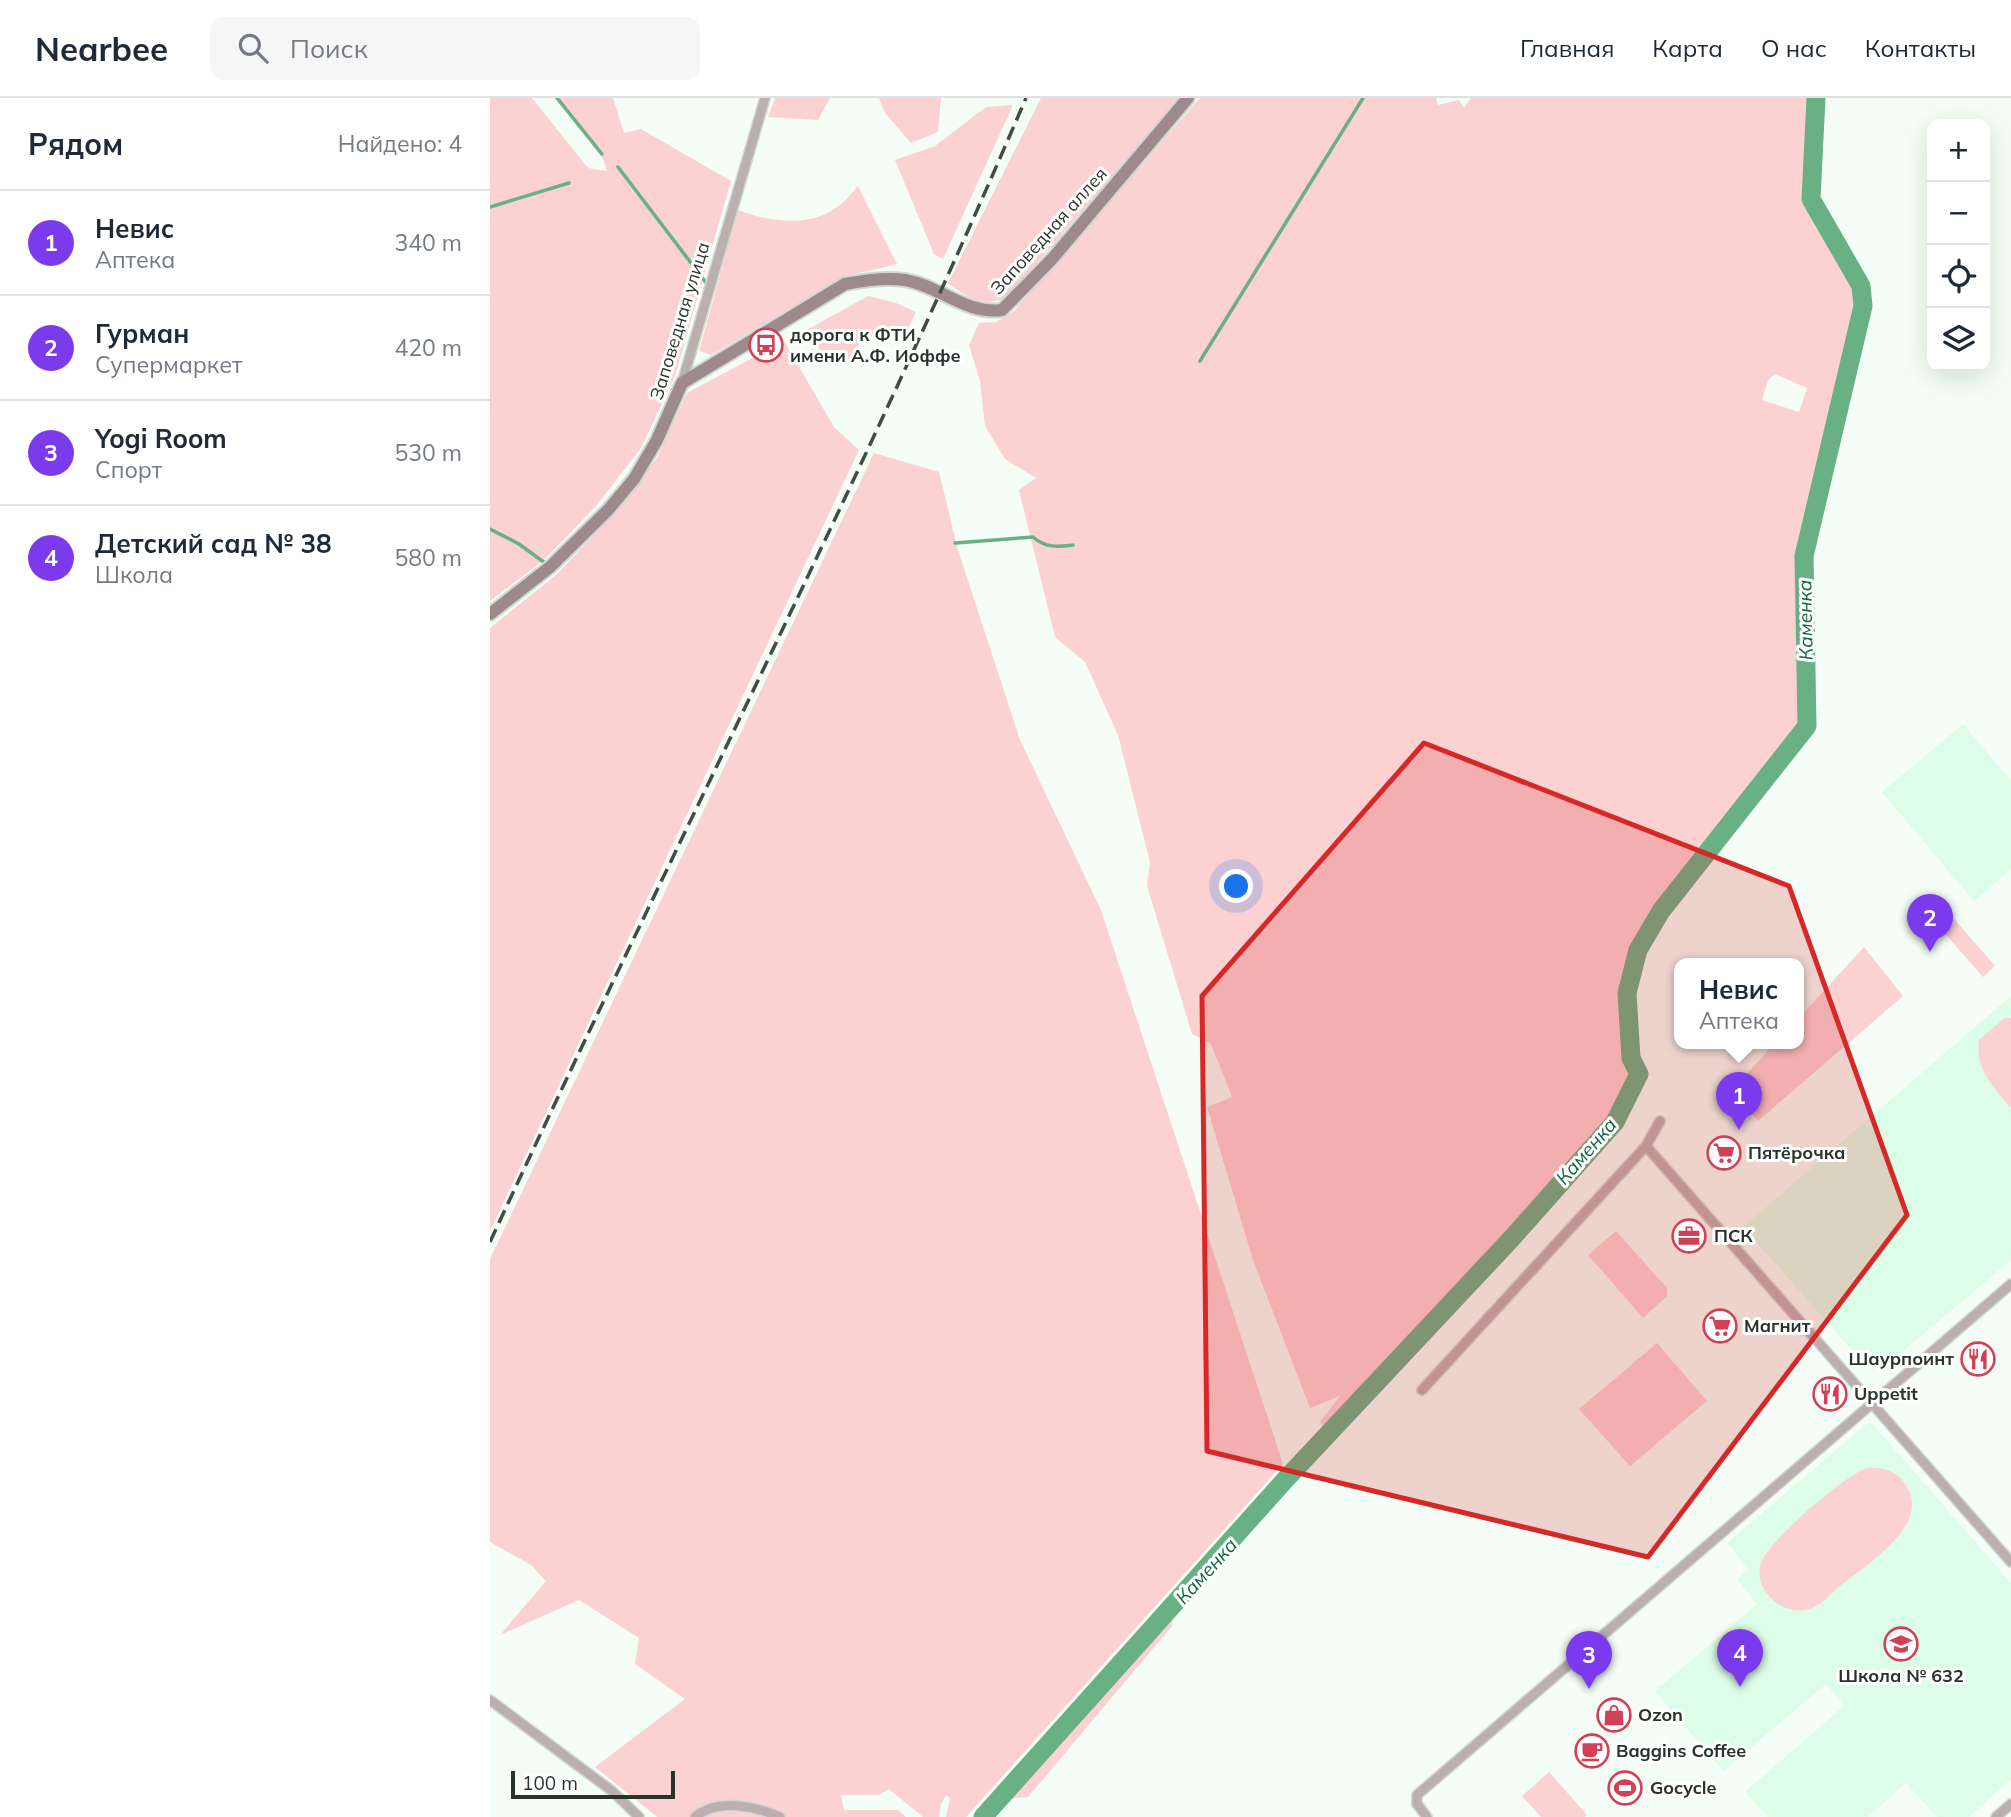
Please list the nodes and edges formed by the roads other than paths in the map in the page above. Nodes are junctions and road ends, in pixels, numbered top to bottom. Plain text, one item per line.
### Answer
1 (765, 98) edge
2 (1188, 98) edge
3 (682, 383) junction
4 (490, 614) edge
5 (1660, 1121) dead end
6 (1646, 1146) junction
7 (2011, 1284) edge
8 (1422, 1390) dead end
9 (1873, 1404) junction
10 (2011, 1562) edge
11 (490, 1700) edge
12 (2011, 1804) edge
13 (639, 1817) edge
14 (695, 1817) edge
15 (780, 1817) edge
16 (1427, 1817) edge
17 (1996, 1817) edge

1 - 3 street, Заповедная улица
2 - 3 street, Заповедная аллея
3 - 4 street, Заповедная улица
5 - 6 street
6 - 8 street
6 - 9 street
7 - 9 street
9 - 10 street
9 - 16 street
11 - 13 street
12 - 17 street
14 - 15 street

